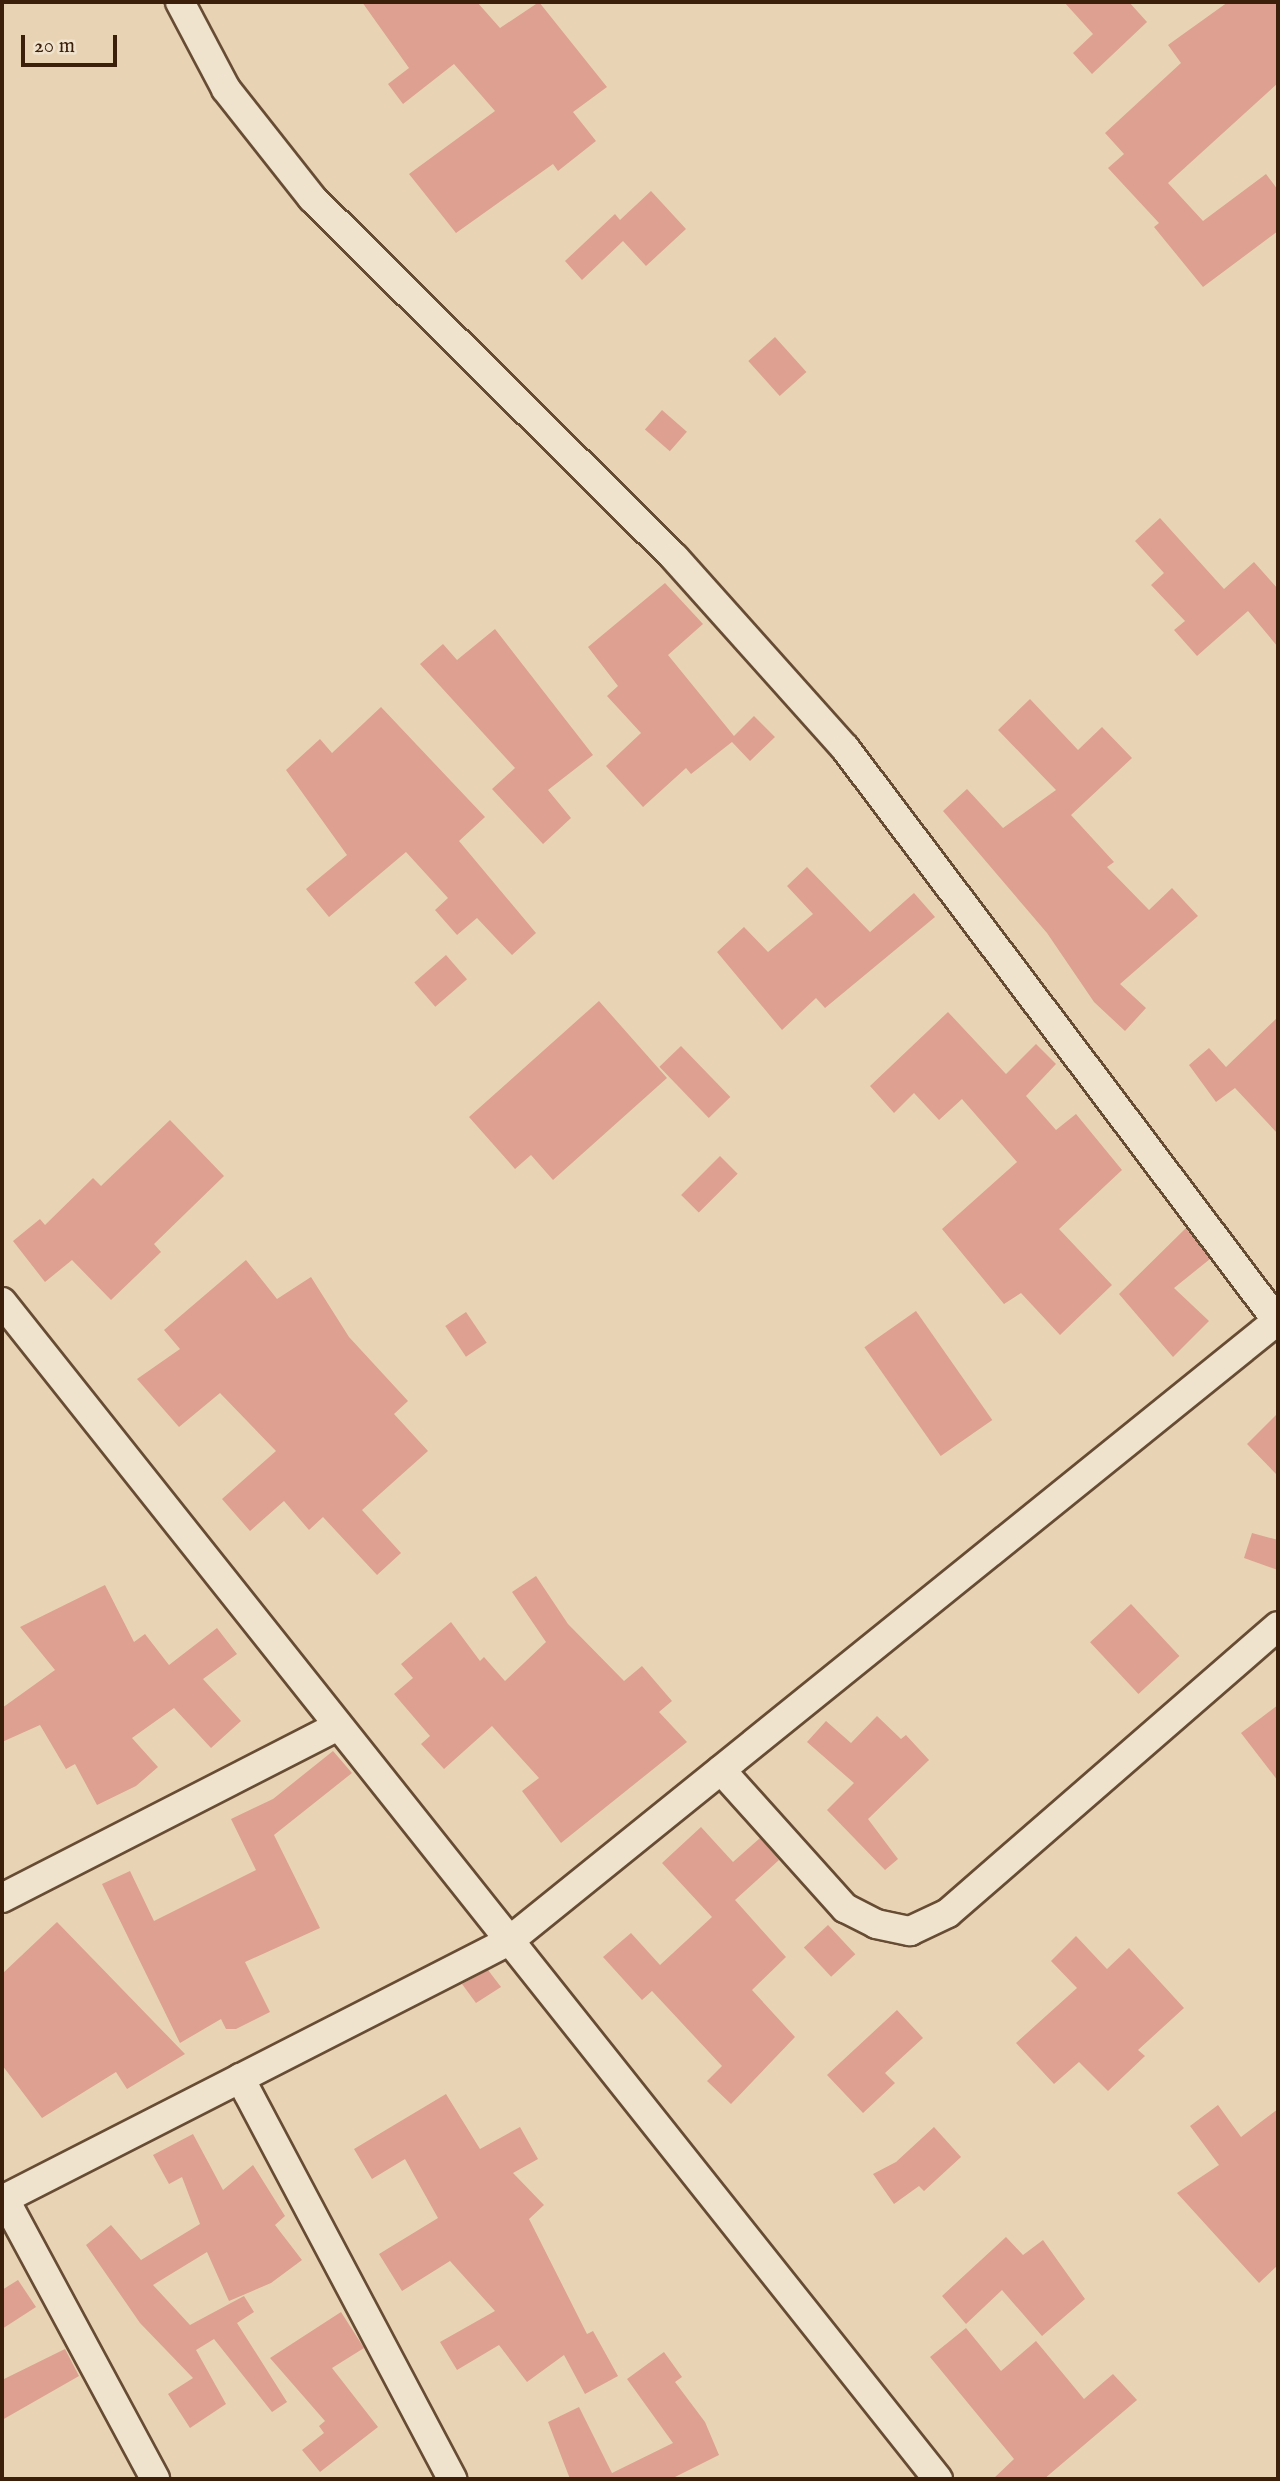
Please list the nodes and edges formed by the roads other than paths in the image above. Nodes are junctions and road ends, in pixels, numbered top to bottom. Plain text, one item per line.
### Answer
1 (180, 2) edge
2 (2, 1302) edge
3 (1278, 1321) edge
4 (1278, 1626) edge
5 (338, 1726) junction
6 (721, 1770) junction
7 (2, 1898) edge
8 (509, 1941) junction
9 (240, 2078) junction
10 (3, 2199) edge
11 (155, 2479) edge
12 (452, 2479) edge
13 (938, 2479) edge

1 - 3 street
2 - 5 street
3 - 6 street
4 - 6 street
5 - 7 street
5 - 8 street
6 - 8 street
8 - 9 street
8 - 13 street
9 - 10 street
9 - 12 street
10 - 11 street

